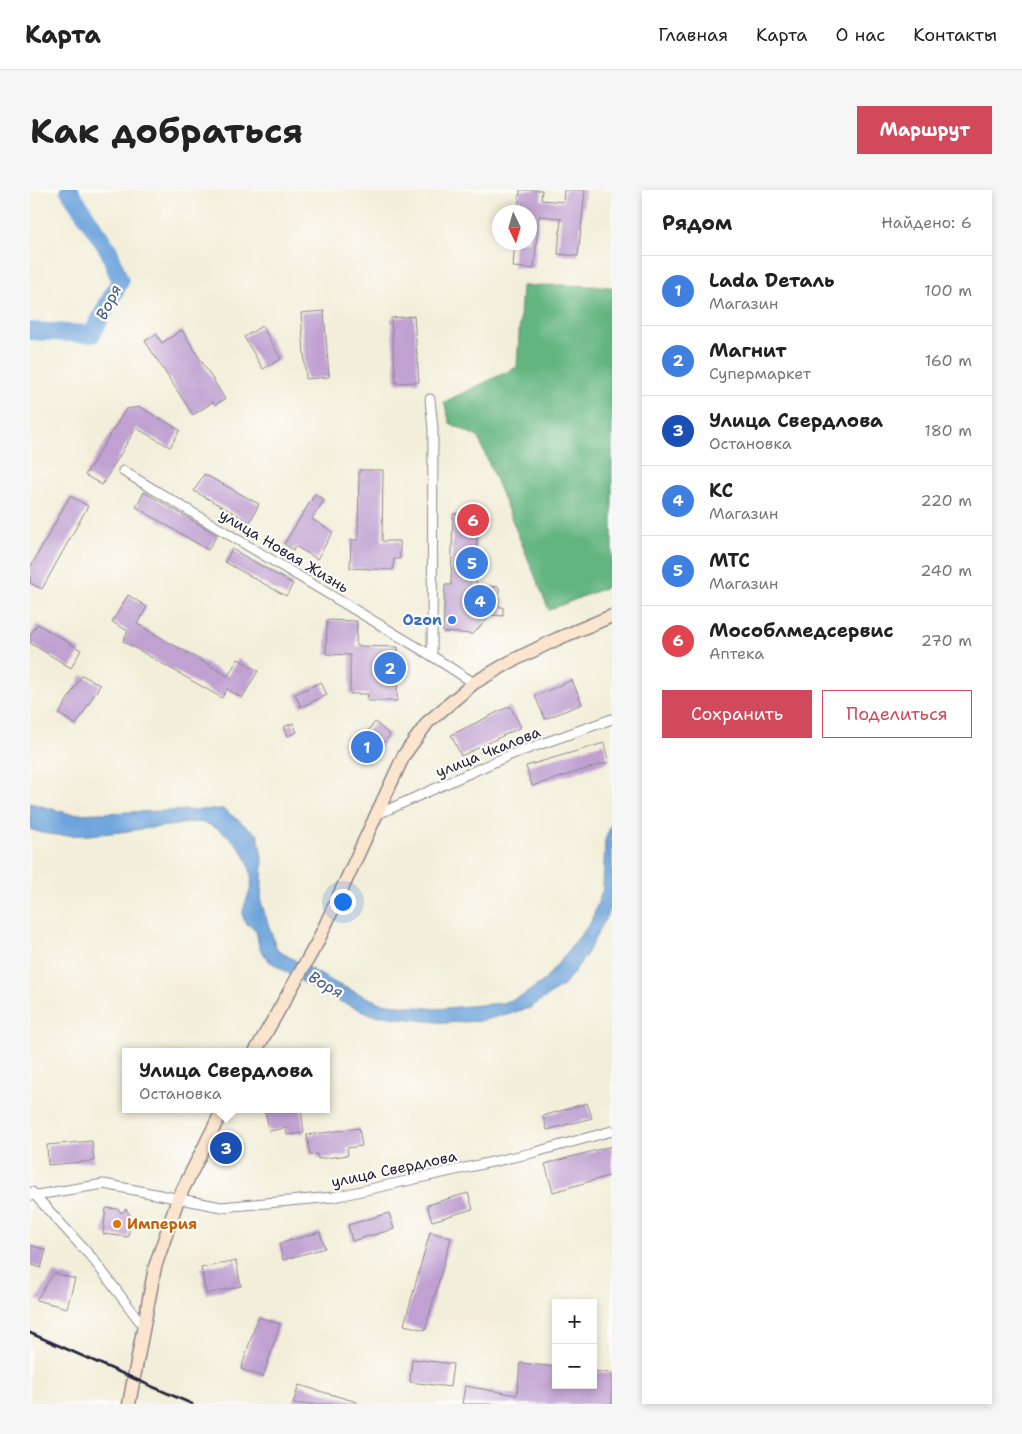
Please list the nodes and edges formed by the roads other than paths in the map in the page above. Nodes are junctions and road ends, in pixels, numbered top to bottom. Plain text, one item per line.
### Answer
1 (430, 399) dead end
2 (123, 471) dead end
3 (612, 616) edge
4 (432, 656) junction
5 (474, 683) junction
6 (612, 719) edge
7 (376, 815) junction
8 (257, 1048) edge
9 (221, 1113) edge
10 (612, 1131) edge
11 (32, 1193) edge
12 (178, 1199) junction
13 (144, 1327) junction
14 (129, 1404) edge

1 - 4 street
2 - 4 street, улица Новая Жизнь
3 - 5 main road
4 - 5 street, улица Новая Жизнь
5 - 7 main road
6 - 7 street, улица Чкалова
7 - 8 main road
9 - 12 main road
10 - 12 street, улица Свердлова
11 - 12 street, улица Свердлова
11 - 13 street
12 - 13 main road
13 - 14 main road

